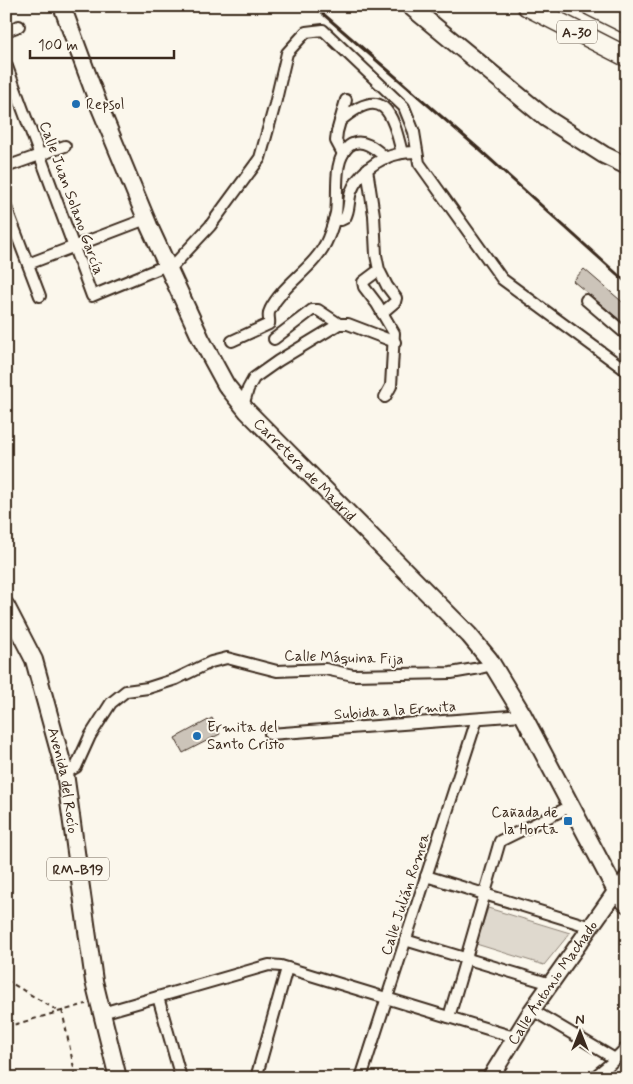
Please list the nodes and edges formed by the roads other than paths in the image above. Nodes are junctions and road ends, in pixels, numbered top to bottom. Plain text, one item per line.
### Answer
1 (62, 6) edge
2 (410, 6) edge
3 (527, 6) edge
4 (591, 6) edge
5 (627, 24) edge
6 (19, 26) dead end
7 (6, 31) edge
8 (627, 57) edge
9 (6, 64) edge
10 (346, 100) dead end
11 (340, 121) junction
12 (65, 146) dead end
13 (417, 152) junction
14 (402, 153) junction
15 (40, 154) junction
16 (343, 154) junction
17 (386, 158) junction
18 (627, 166) edge
19 (6, 167) edge
20 (367, 170) junction
21 (6, 207) edge
22 (334, 217) junction
23 (146, 219) junction
24 (74, 246) junction
25 (28, 264) junction
26 (168, 268) junction
27 (379, 270) junction
28 (40, 296) dead end
29 (586, 300) dead end
30 (382, 313) junction
31 (339, 324) junction
32 (627, 335) edge
33 (274, 338) dead end
34 (232, 341) dead end
35 (395, 342) junction
36 (627, 371) edge
37 (385, 396) dead end
38 (243, 406) junction
39 (6, 606) edge
40 (492, 665) junction
41 (523, 715) junction
42 (477, 719) junction
43 (270, 734) dead end
44 (65, 773) junction
45 (571, 806) junction
46 (627, 873) edge
47 (426, 876) junction
48 (616, 891) junction
49 (485, 894) junction
50 (627, 904) edge
51 (591, 927) junction
52 (406, 940) junction
53 (466, 958) junction
54 (287, 968) junction
55 (551, 984) junction
56 (158, 997) junction
57 (386, 998) junction
58 (100, 1007) junction
59 (532, 1010) junction
60 (449, 1017) junction
61 (514, 1037) junction
62 (627, 1047) edge
63 (615, 1059) junction
64 (118, 1078) edge
65 (181, 1078) edge
66 (256, 1078) edge
67 (361, 1078) edge
68 (490, 1078) edge
69 (592, 1078) edge

1 - 23 main road, Carretera de Madrid
2 - 18 main road
3 - 8 highway, A-30
4 - 5 highway, A-30
6 - 7 street
9 - 15 street, Calle Juan Solano García
10 - 11 street
11 - 14 street
11 - 16 street
12 - 15 street
13 - 14 street
13 - 26 street
13 - 36 street
14 - 17 street
15 - 19 street
15 - 24 street, Calle Juan Solano García
16 - 17 street
16 - 22 street
17 - 20 street
20 - 22 street
20 - 27 street
21 - 25 street
22 - 34 street
23 - 24 street
23 - 26 main road, Carretera de Madrid
24 - 25 street
24 - 26 street, Calle Juan Solano García
25 - 28 street
26 - 38 main road, Carretera de Madrid
27 - 30 street
27 - 30 street
29 - 32 street
30 - 35 street
31 - 33 street
31 - 35 street
31 - 38 street
35 - 37 street
38 - 40 main road, Carretera de Madrid
39 - 44 main road, Avenida del Rocío / RM-B19
40 - 41 main road, Carretera de Madrid
40 - 44 street, Calle Máquina Fija
41 - 42 street, Subida a la Ermita
41 - 45 main road, Carretera de Madrid
42 - 43 street, Subida a la Ermita
42 - 47 street, Calle Julián Romea
44 - 58 main road, Avenida del Rocío / RM-B19
45 - 48 main road, Carretera de Madrid
45 - 49 street
46 - 48 street
47 - 49 street
47 - 52 street, Calle Julián Romea
48 - 50 main road, Carretera de Madrid
48 - 51 main road, Calle Antonio Machado
49 - 51 street
49 - 53 street
51 - 55 main road, Calle Antonio Machado
52 - 53 street
52 - 57 street, Calle Julián Romea
53 - 55 street
53 - 60 street
54 - 56 street
54 - 57 street
54 - 66 street
55 - 59 main road, Calle Antonio Machado
56 - 58 street
56 - 65 street
57 - 60 street
57 - 67 street, Calle Julián Romea
58 - 64 main road, Avenida del Rocío / RM-B19
59 - 61 main road, Calle Antonio Machado
59 - 63 street
60 - 61 street
61 - 68 main road, Calle Antonio Machado
62 - 63 street
63 - 69 street

